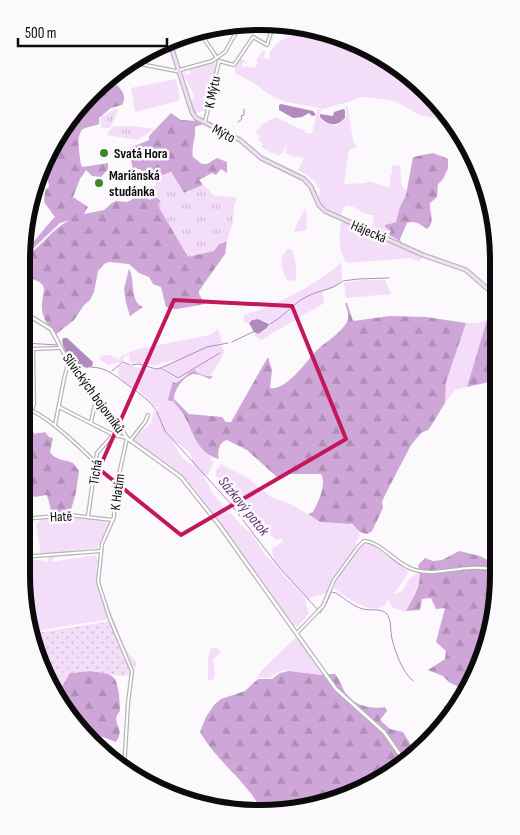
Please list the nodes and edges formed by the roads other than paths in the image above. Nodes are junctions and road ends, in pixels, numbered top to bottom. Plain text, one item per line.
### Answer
1 (272, 30) edge
2 (239, 31) edge
3 (203, 37) edge
4 (172, 48) edge
5 (217, 58) junction
6 (219, 61) junction
7 (140, 64) edge
8 (179, 71) junction
9 (205, 123) junction
10 (251, 151) joint
11 (490, 291) edge
12 (30, 316) edge
13 (61, 347) junction
14 (69, 363) junction
15 (97, 395) junction
16 (59, 407) junction
17 (32, 410) joint
18 (148, 415) dead end
19 (147, 419) junction
20 (151, 420) dead end
21 (91, 423) junction
22 (55, 425) junction
23 (114, 434) junction
24 (128, 440) junction
25 (98, 453) junction
26 (92, 459) junction
27 (96, 463) junction
28 (88, 516) junction
29 (34, 518) dead end
30 (113, 520) junction
31 (101, 551) junction
32 (30, 557) edge
33 (490, 569) edge
34 (296, 633) junction
35 (402, 756) edge
36 (124, 760) edge

1 - 6 street
2 - 5 street
3 - 5 street
4 - 8 main road
5 - 6 street
5 - 8 street
6 - 9 street, K Mýtu
7 - 8 street
8 - 9 main road, Mýto
9 - 10 main road, Mýto
10 - 11 main road, Hájecká
12 - 13 street, Slivických bojovníků
13 - 14 street, Slivických bojovníků
13 - 17 street
14 - 15 street, Slivických bojovníků
14 - 16 street
15 - 21 street
15 - 24 street, Slivických bojovníků
16 - 21 street
16 - 22 street
17 - 22 street
18 - 19 street
19 - 20 street
19 - 24 street
21 - 23 street
22 - 26 street
23 - 24 street
23 - 25 street, Tichá
24 - 30 street, K Hatím
24 - 34 street, Slivických bojovníků
25 - 26 street
25 - 27 street, Tichá
26 - 27 street
27 - 28 street, Tichá
28 - 29 street, Hatě
28 - 30 street, K Hatím
30 - 31 street
31 - 32 street
31 - 36 street
33 - 34 street
34 - 35 street, Slivických bojovníků

